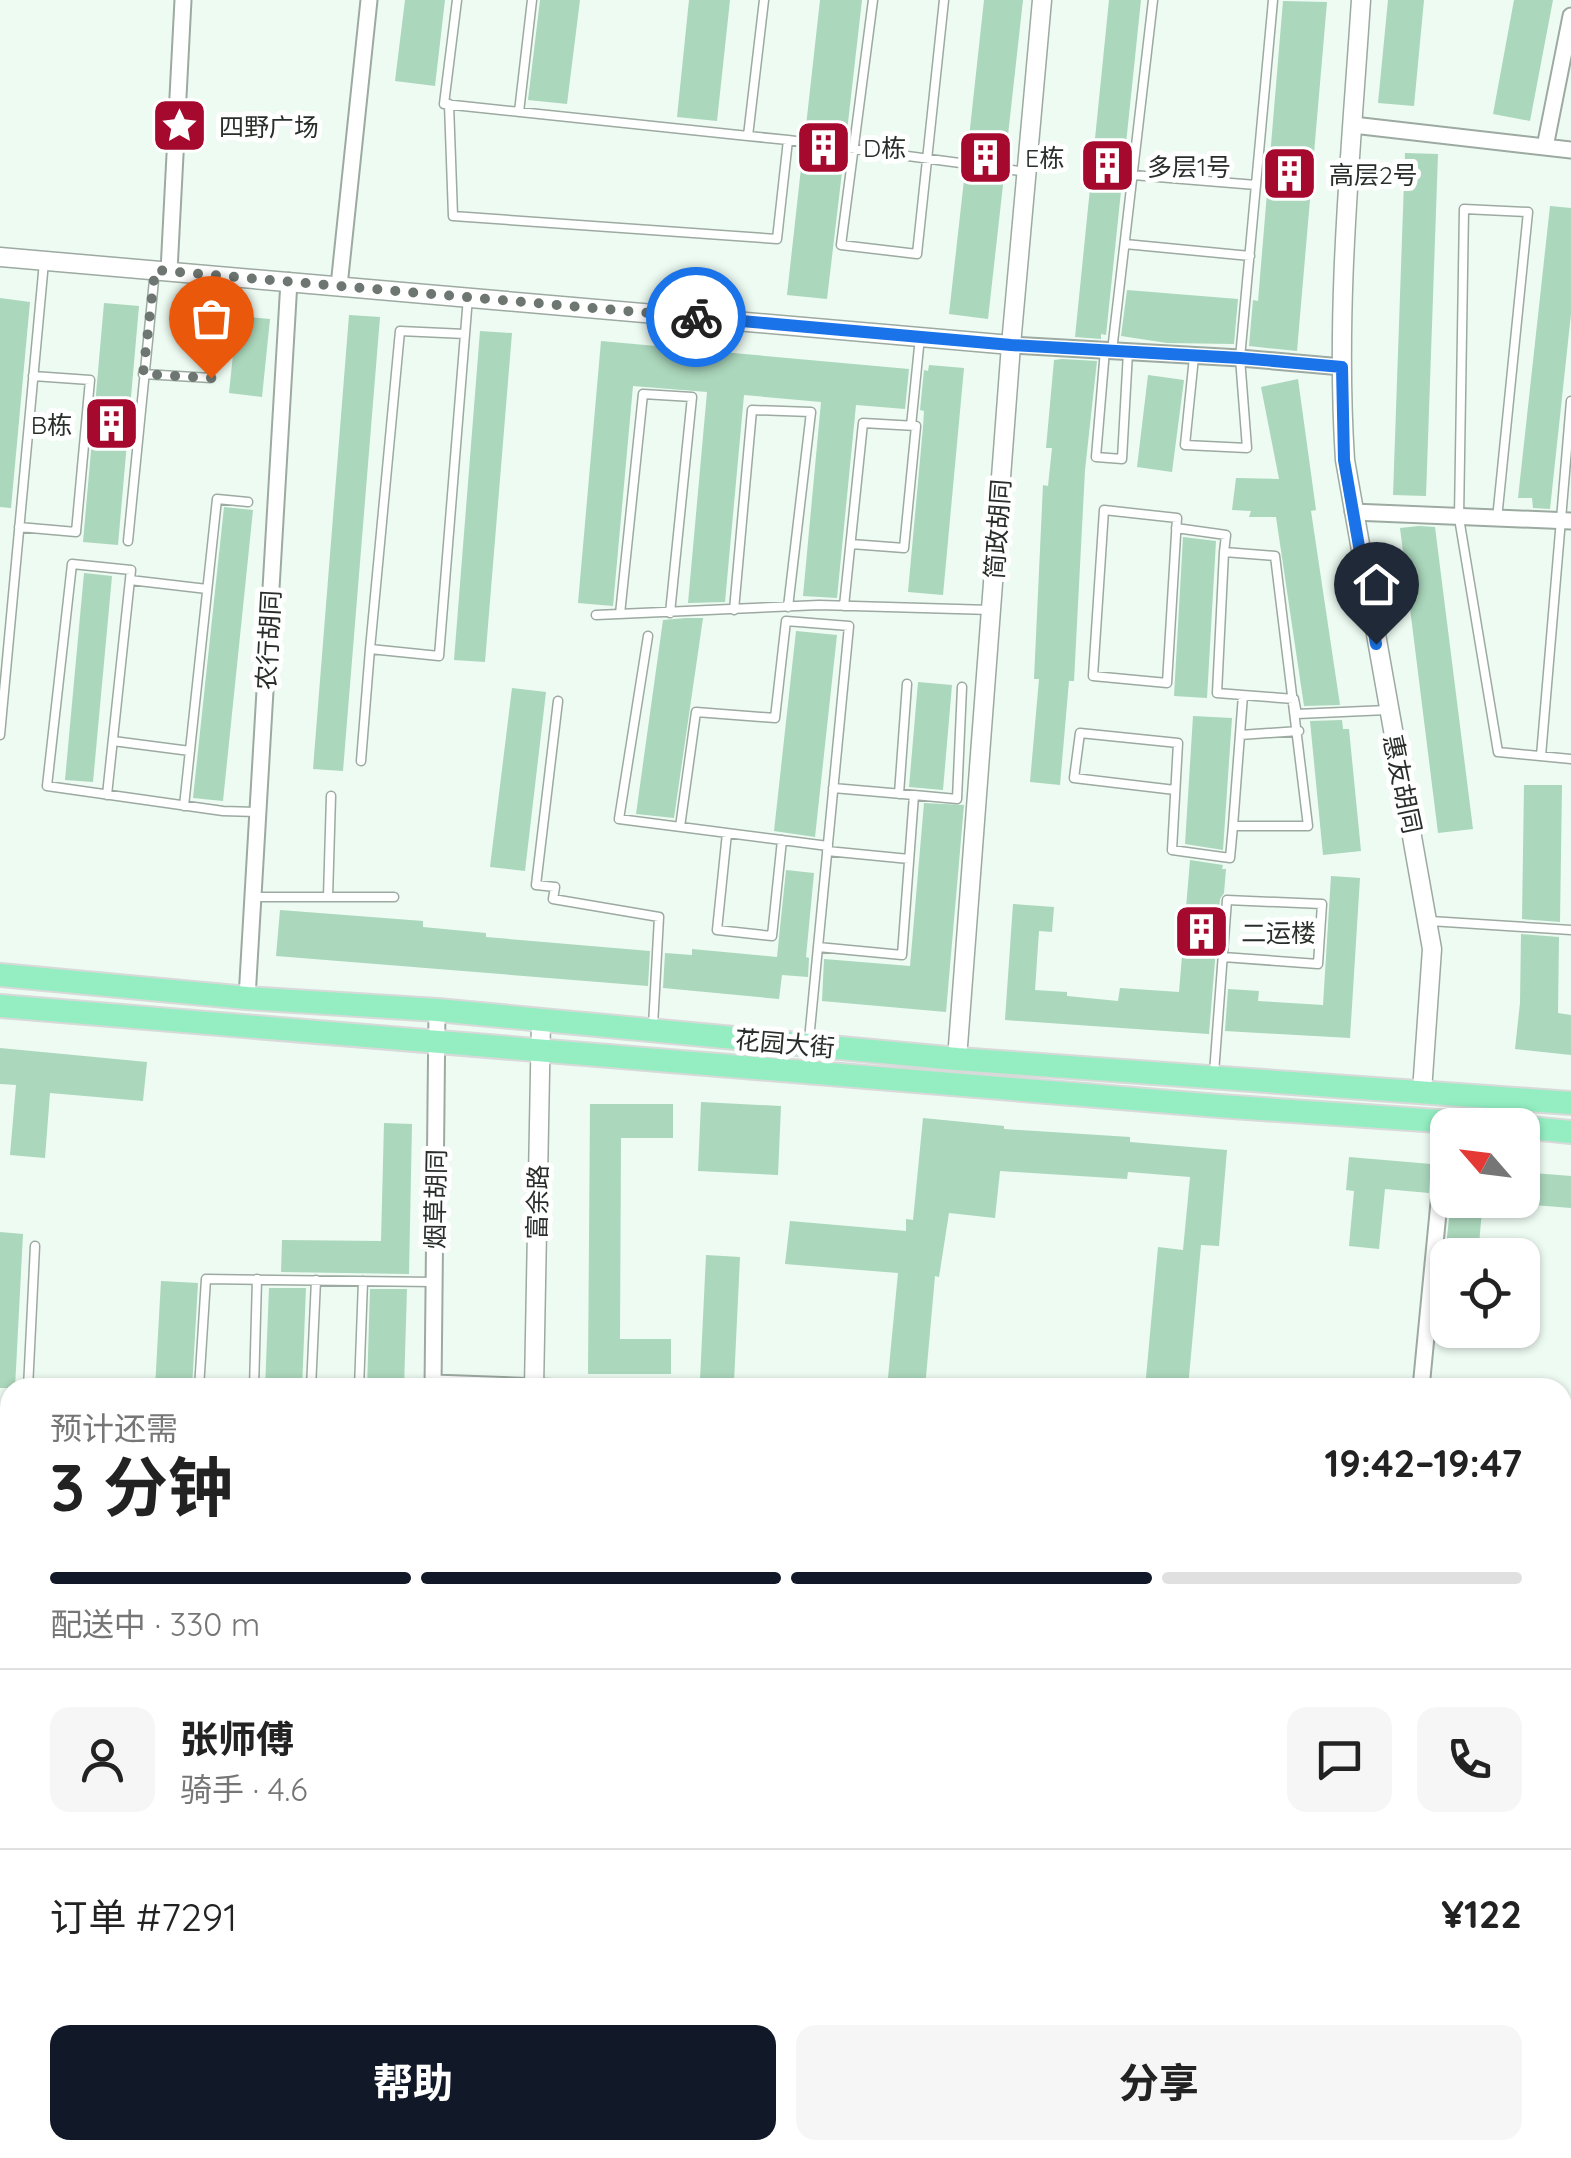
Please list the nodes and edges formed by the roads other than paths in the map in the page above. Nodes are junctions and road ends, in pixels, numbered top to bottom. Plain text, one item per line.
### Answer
1 (183, 0) edge
2 (370, 0) edge
3 (457, 0) edge
4 (532, 0) edge
5 (764, 0) edge
6 (873, 0) edge
7 (944, 0) edge
8 (1042, 0) edge
9 (1153, 0) edge
10 (1273, 0) edge
11 (1361, 0) edge
12 (1571, 16) edge
13 (449, 104) junction
14 (519, 112) junction
15 (1353, 125) junction
16 (748, 136) junction
17 (788, 140) junction
18 (852, 147) junction
19 (1545, 147) junction
20 (1571, 150) edge
21 (928, 158) junction
22 (1026, 172) junction
23 (1133, 175) junction
24 (1256, 185) junction
25 (1125, 244) junction
26 (0, 256) edge
27 (1250, 256) junction
28 (44, 260) junction
29 (162, 270) junction
30 (289, 281) junction
31 (339, 286) junction
32 (468, 297) junction
33 (464, 334) junction
34 (920, 337) junction
35 (1011, 345) junction
36 (1115, 351) junction
37 (1194, 356) junction
38 (1240, 358) junction
39 (1342, 367) junction
40 (143, 374) junction
41 (33, 376) junction
42 (211, 378) dead end
43 (1571, 401) edge
44 (911, 426) junction
45 (248, 502) dead end
46 (1354, 512) junction
47 (1458, 518) junction
48 (1498, 519) junction
49 (1565, 521) edge
50 (19, 527) junction
51 (1176, 528) junction
52 (128, 541) dead end
53 (851, 544) junction
54 (1224, 552) junction
55 (130, 580) junction
56 (207, 589) junction
57 (844, 606) junction
58 (788, 607) junction
59 (734, 610) junction
60 (991, 610) junction
61 (670, 613) junction
62 (620, 614) junction
63 (596, 615) dead end
64 (648, 636) dead end
65 (370, 649) junction
66 (907, 684) dead end
67 (962, 687) dead end
68 (1242, 695) junction
69 (1294, 699) junction
70 (558, 701) dead end
71 (1386, 710) junction
72 (1297, 714) junction
73 (1299, 731) junction
74 (0, 735) edge
75 (1240, 735) junction
76 (113, 740) junction
77 (190, 751) junction
78 (1541, 756) junction
79 (1571, 759) edge
80 (361, 761) dead end
81 (833, 788) junction
82 (1175, 790) junction
83 (899, 794) junction
84 (107, 795) junction
85 (914, 795) junction
86 (331, 796) dead end
87 (184, 806) junction
88 (257, 812) junction
89 (1234, 826) junction
90 (680, 827) junction
91 (728, 833) junction
92 (782, 840) junction
93 (828, 848) junction
94 (909, 858) junction
95 (252, 897) junction
96 (328, 897) junction
97 (394, 897) dead end
98 (1425, 921) junction
99 (1571, 930) edge
100 (818, 947) junction
101 (1223, 957) junction
102 (0, 976) edge
103 (247, 998) junction
104 (0, 1006) edge
105 (436, 1010) junction
106 (541, 1020) junction
107 (653, 1030) junction
108 (436, 1041) junction
109 (809, 1045) junction
110 (539, 1050) junction
111 (957, 1059) junction
112 (1214, 1078) junction
113 (1422, 1091) junction
114 (1571, 1103) edge
115 (1430, 1119) edge
116 (1540, 1129) edge
117 (1571, 1132) edge
118 (1437, 1218) edge
119 (34, 1246) dead end
120 (257, 1279) junction
121 (316, 1280) junction
122 (363, 1280) junction
123 (434, 1282) junction
124 (28, 1378) edge
125 (200, 1378) edge
126 (254, 1378) edge
127 (311, 1378) edge
128 (359, 1378) edge
129 (434, 1378) edge
130 (535, 1378) edge
131 (1422, 1378) edge

1 - 29 street
2 - 31 street
3 - 13 lane
4 - 14 lane
5 - 16 lane
6 - 18 lane
7 - 21 lane
8 - 22 street, 简政胡同
9 - 23 lane
10 - 24 lane
11 - 15 street, 惠友胡同
12 - 19 street
13 - 14 lane
13 - 17 lane
14 - 16 lane
15 - 19 street
15 - 39 street, 惠友胡同
16 - 17 lane
17 - 18 lane
18 - 21 lane
18 - 21 lane
19 - 20 street
21 - 22 lane
22 - 35 street, 简政胡同
23 - 24 lane
23 - 25 lane
24 - 27 lane
25 - 27 lane
25 - 36 lane
26 - 28 street
27 - 38 lane
28 - 29 street
28 - 41 lane
29 - 30 street
29 - 40 lane
30 - 31 street
30 - 88 street, 农行胡同
31 - 32 street
32 - 33 lane
32 - 34 street
33 - 65 lane
33 - 65 lane
34 - 35 street
34 - 44 lane
35 - 36 street
35 - 60 street, 简政胡同
36 - 36 lane
36 - 37 street
37 - 38 street
37 - 38 lane
38 - 39 street
39 - 46 street, 惠友胡同
40 - 42 lane
40 - 52 lane
41 - 50 lane
41 - 50 lane
43 - 49 lane
44 - 53 lane
44 - 53 lane
45 - 56 lane
46 - 47 street
46 - 71 street, 惠友胡同
47 - 48 street
47 - 48 lane
47 - 78 lane
48 - 49 street
49 - 78 lane
50 - 74 lane
51 - 51 lane
51 - 54 lane
53 - 57 lane
54 - 68 lane
54 - 69 lane
55 - 56 lane
55 - 76 lane
55 - 84 lane
56 - 77 lane
57 - 58 lane
57 - 60 lane
58 - 59 lane
58 - 59 lane
59 - 61 lane
60 - 111 street, 简政胡同
61 - 62 lane
61 - 62 lane
62 - 63 lane
64 - 90 lane
65 - 80 lane
66 - 83 lane
67 - 85 lane
68 - 69 lane
68 - 75 lane
69 - 72 lane
70 - 107 lane
71 - 72 lane
71 - 98 street, 惠友胡同
72 - 73 lane
73 - 75 lane
73 - 89 lane
75 - 89 lane
76 - 77 lane
76 - 84 lane
77 - 87 lane
78 - 79 lane
81 - 83 lane
81 - 90 lane
81 - 93 lane
82 - 82 lane
82 - 89 lane
83 - 85 lane
84 - 87 lane
85 - 94 lane
86 - 96 lane
87 - 88 lane
88 - 95 street, 农行胡同
90 - 91 lane
91 - 92 lane
91 - 92 lane
92 - 93 lane
93 - 94 lane
93 - 100 lane
94 - 100 lane
95 - 96 lane
95 - 103 street, 农行胡同
96 - 97 lane
98 - 99 lane
98 - 113 street, 惠友胡同
100 - 109 lane
101 - 101 lane
101 - 112 lane
102 - 103 main road, 花园大街
103 - 105 main road, 花园大街
104 - 108 main road, 花园大街
105 - 106 main road, 花园大街
105 - 108 street, 烟草胡同
106 - 107 main road, 花园大街
106 - 110 street, 富余路
107 - 109 main road, 花园大街
108 - 110 main road, 花园大街
108 - 123 street, 烟草胡同
109 - 111 main road, 花园大街
110 - 115 main road, 花园大街
110 - 130 street, 富余路
111 - 112 main road, 花园大街
112 - 113 main road, 花园大街
113 - 114 main road, 花园大街
116 - 117 main road
118 - 131 street
119 - 124 lane
120 - 121 lane
120 - 125 lane
120 - 126 lane
121 - 122 lane
121 - 127 lane
122 - 123 lane
122 - 128 lane
123 - 129 street, 烟草胡同

